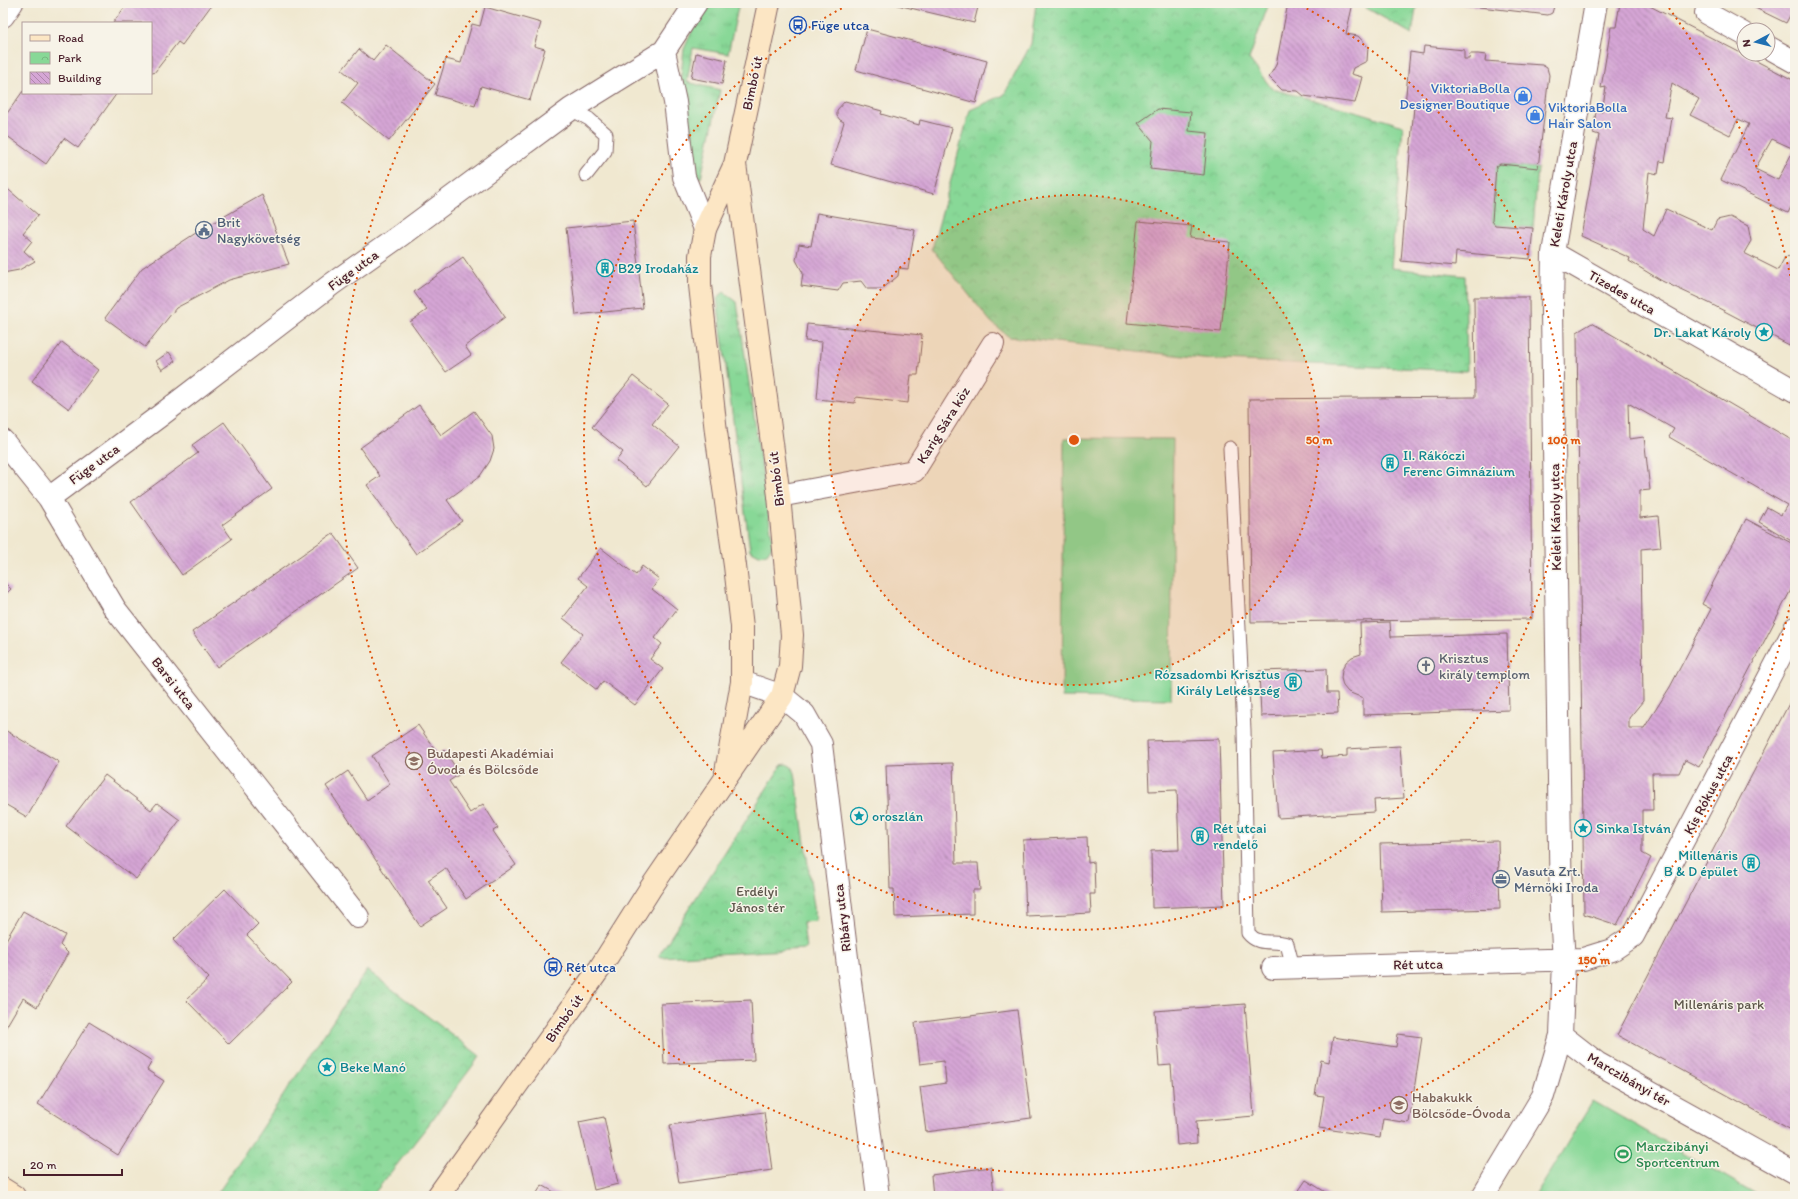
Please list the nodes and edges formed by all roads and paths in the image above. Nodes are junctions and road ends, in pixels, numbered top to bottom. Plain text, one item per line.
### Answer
1 (12, 3) edge
2 (696, 3) edge
3 (769, 3) edge
4 (1596, 3) edge
5 (1706, 13) dead end
6 (3, 16) edge
7 (1736, 30) edge
8 (1776, 50) edge
9 (664, 51) junction
10 (1794, 58) edge
11 (571, 109) junction
12 (735, 164) junction
13 (586, 175) dead end
14 (705, 228) junction
15 (1553, 254) junction
16 (993, 344) dead end
17 (1795, 391) edge
18 (3, 441) edge
19 (1230, 448) dead end
20 (779, 496) junction
21 (49, 498) junction
22 (1795, 628) edge
23 (742, 682) junction
24 (782, 696) junction
25 (725, 777) junction
26 (358, 917) dead end
27 (1564, 961) junction
28 (1283, 968) joint
29 (1561, 1035) junction
30 (1795, 1173) edge
31 (3, 1189) edge
32 (14, 1196) edge
33 (438, 1196) edge
34 (878, 1196) edge
35 (1483, 1196) edge

1 - 6 street
2 - 9 street, Füge utca
3 - 12 street, Bimbó út
4 - 15 street, Keleti Károly utca
5 - 7 street
8 - 10 street
9 - 11 street, Füge utca
9 - 14 street
11 - 13 lane
11 - 21 street, Füge utca
12 - 14 street, Bimbó út
12 - 20 street, Bimbó út
14 - 23 street, Bimbó út
15 - 17 street, Tizedes utca
15 - 27 street, Keleti Károly utca
16 - 20 street, Karig Sára köz
18 - 21 street, Barsi utca
19 - 28 lane
20 - 24 street, Bimbó út
21 - 26 street, Barsi utca
22 - 27 street, Kis Rókus utca
23 - 24 street, Ribáry utca
23 - 25 street, Bimbó út
24 - 25 street, Bimbó út
24 - 34 street, Ribáry utca
25 - 33 street, Bimbó út
27 - 28 street, Rét utca
27 - 29 street, Keleti Károly utca
29 - 30 street, Marczibányi tér
29 - 35 street
31 - 32 street

